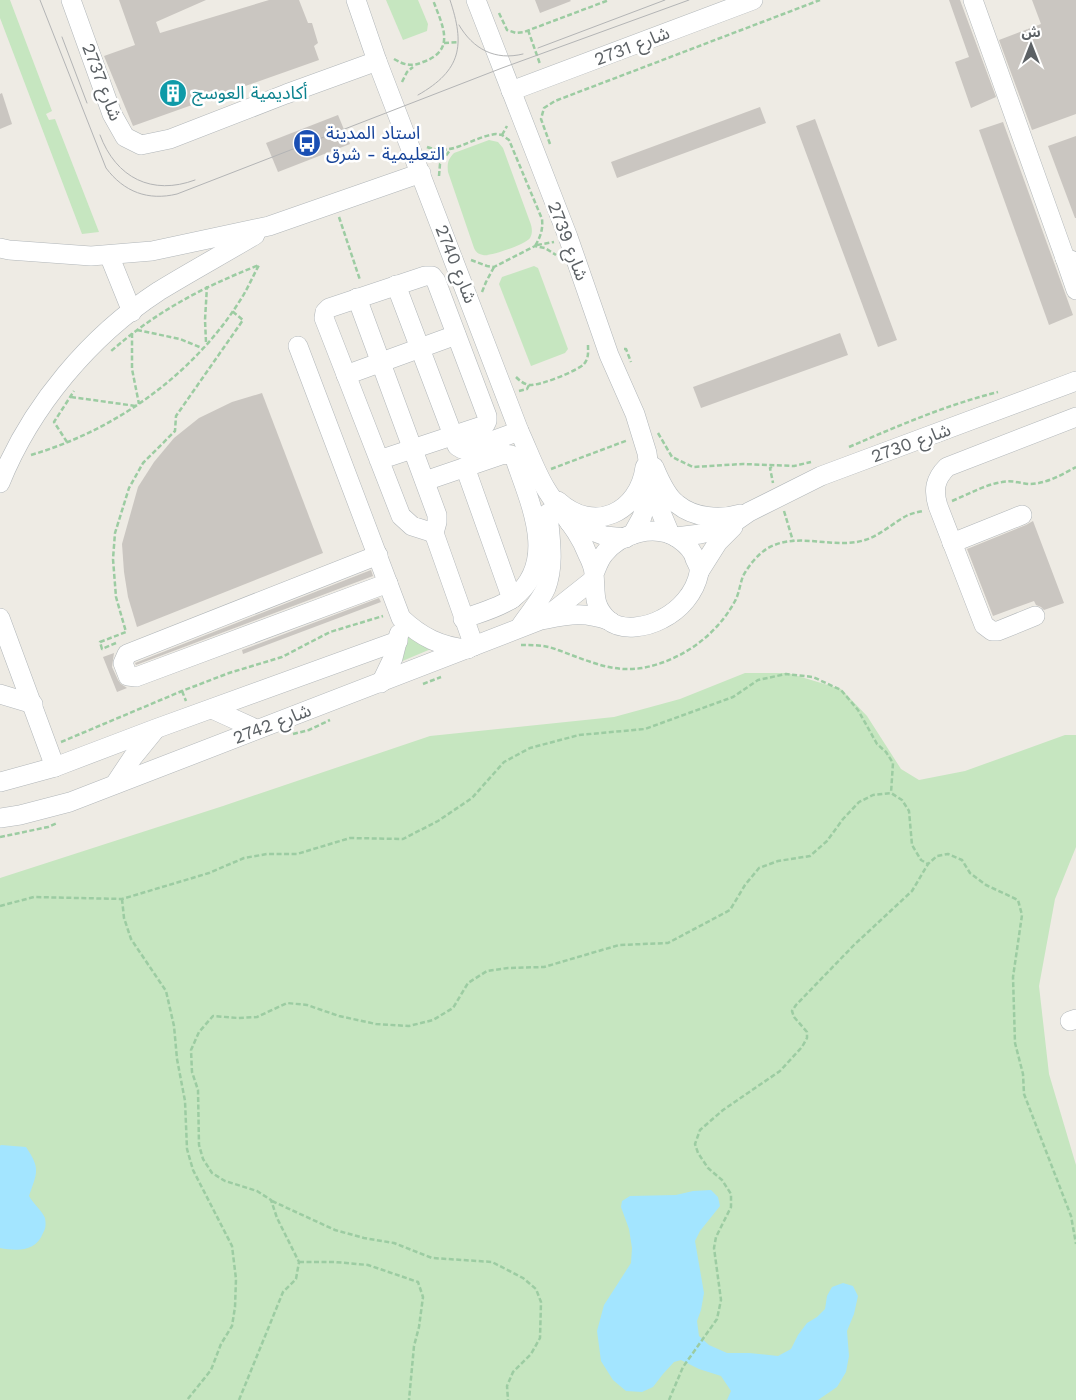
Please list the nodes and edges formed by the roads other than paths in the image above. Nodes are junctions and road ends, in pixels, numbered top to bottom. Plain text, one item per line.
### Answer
1 (71, 0) edge
2 (86, 0) edge
3 (356, 0) edge
4 (476, 0) edge
5 (752, 0) edge
6 (973, 0) edge
7 (80, 24) junction
8 (385, 60) junction
9 (511, 91) junction
10 (430, 175) junction
11 (269, 226) junction
12 (0, 248) edge
13 (109, 255) junction
14 (1070, 260) edge
15 (396, 285) junction
16 (1076, 290) edge
17 (362, 297) junction
18 (134, 321) junction
19 (456, 335) junction
20 (298, 346) dead end
21 (419, 348) junction
22 (382, 362) junction
23 (346, 375) junction
24 (1076, 381) edge
25 (1076, 417) edge
26 (519, 431) junction
27 (452, 436) junction
28 (414, 448) junction
29 (647, 453) junction
30 (379, 460) junction
31 (465, 467) junction
32 (425, 481) junction
33 (542, 482) junction
34 (0, 483) edge
35 (652, 483) junction
36 (749, 512) junction
37 (1022, 515) dead end
38 (568, 521) junction
39 (434, 533) junction
40 (629, 536) junction
41 (673, 536) junction
42 (952, 542) junction
43 (378, 555) junction
44 (700, 572) junction
45 (594, 577) junction
46 (388, 583) junction
47 (512, 599) junction
48 (400, 615) junction
49 (1035, 616) dead end
50 (0, 618) edge
51 (463, 619) junction
52 (541, 620) junction
53 (610, 621) junction
54 (518, 636) junction
55 (398, 641) junction
56 (471, 648) junction
57 (381, 683) junction
58 (0, 694) edge
59 (33, 704) junction
60 (212, 709) junction
61 (155, 729) junction
62 (256, 729) junction
63 (55, 767) junction
64 (0, 782) edge
65 (114, 784) junction
66 (0, 818) edge

1 - 7 street, شارع 2737
2 - 7 street
3 - 8 street, شارع 2740
4 - 9 street, شارع 2739
5 - 9 street, شارع 2731
6 - 14 street
7 - 8 street, شارع 2737
8 - 10 street, شارع 2740
9 - 29 street, شارع 2739
10 - 11 street
10 - 26 street, شارع 2740
11 - 13 street
11 - 18 street
12 - 13 street
13 - 18 street
14 - 16 street
15 - 17 street
15 - 19 street
15 - 21 street
17 - 22 street
17 - 23 street
18 - 34 street
19 - 21 street
19 - 27 street
20 - 43 street
21 - 22 street
21 - 27 street
22 - 23 street
22 - 28 street
23 - 30 street
24 - 36 street, شارع 2730
25 - 42 street
26 - 27 street
26 - 33 street, شارع 2740
27 - 28 street
28 - 30 street
28 - 32 street
29 - 33 street
29 - 35 street, شارع 2739
29 - 36 street
30 - 39 street
31 - 32 street
31 - 47 street
31 - 47 street
32 - 39 street
33 - 38 street, شارع 2740
33 - 54 street
35 - 40 street, شارع 2739
35 - 41 street, شارع 2739
36 - 41 street, شارع 2730
36 - 44 street, شارع 2730
37 - 42 street
38 - 40 street
38 - 45 street, شارع 2740
39 - 51 street
40 - 41 street
40 - 45 street
41 - 44 street
42 - 49 street
43 - 46 street
43 - 46 street
44 - 53 street
45 - 52 street, شارع 2742
45 - 53 street
46 - 48 street
47 - 51 street
48 - 55 street
48 - 56 street
50 - 59 street
51 - 56 street
52 - 53 street, شارع 2742
52 - 54 street, شارع 2742
54 - 56 street, شارع 2742
55 - 57 street
55 - 60 street
56 - 57 street, شارع 2742
57 - 62 street, شارع 2742
58 - 59 street
59 - 63 street
60 - 61 street
60 - 62 street
61 - 63 street
61 - 65 street
62 - 65 street, شارع 2742
63 - 64 street
65 - 66 street, شارع 2742

